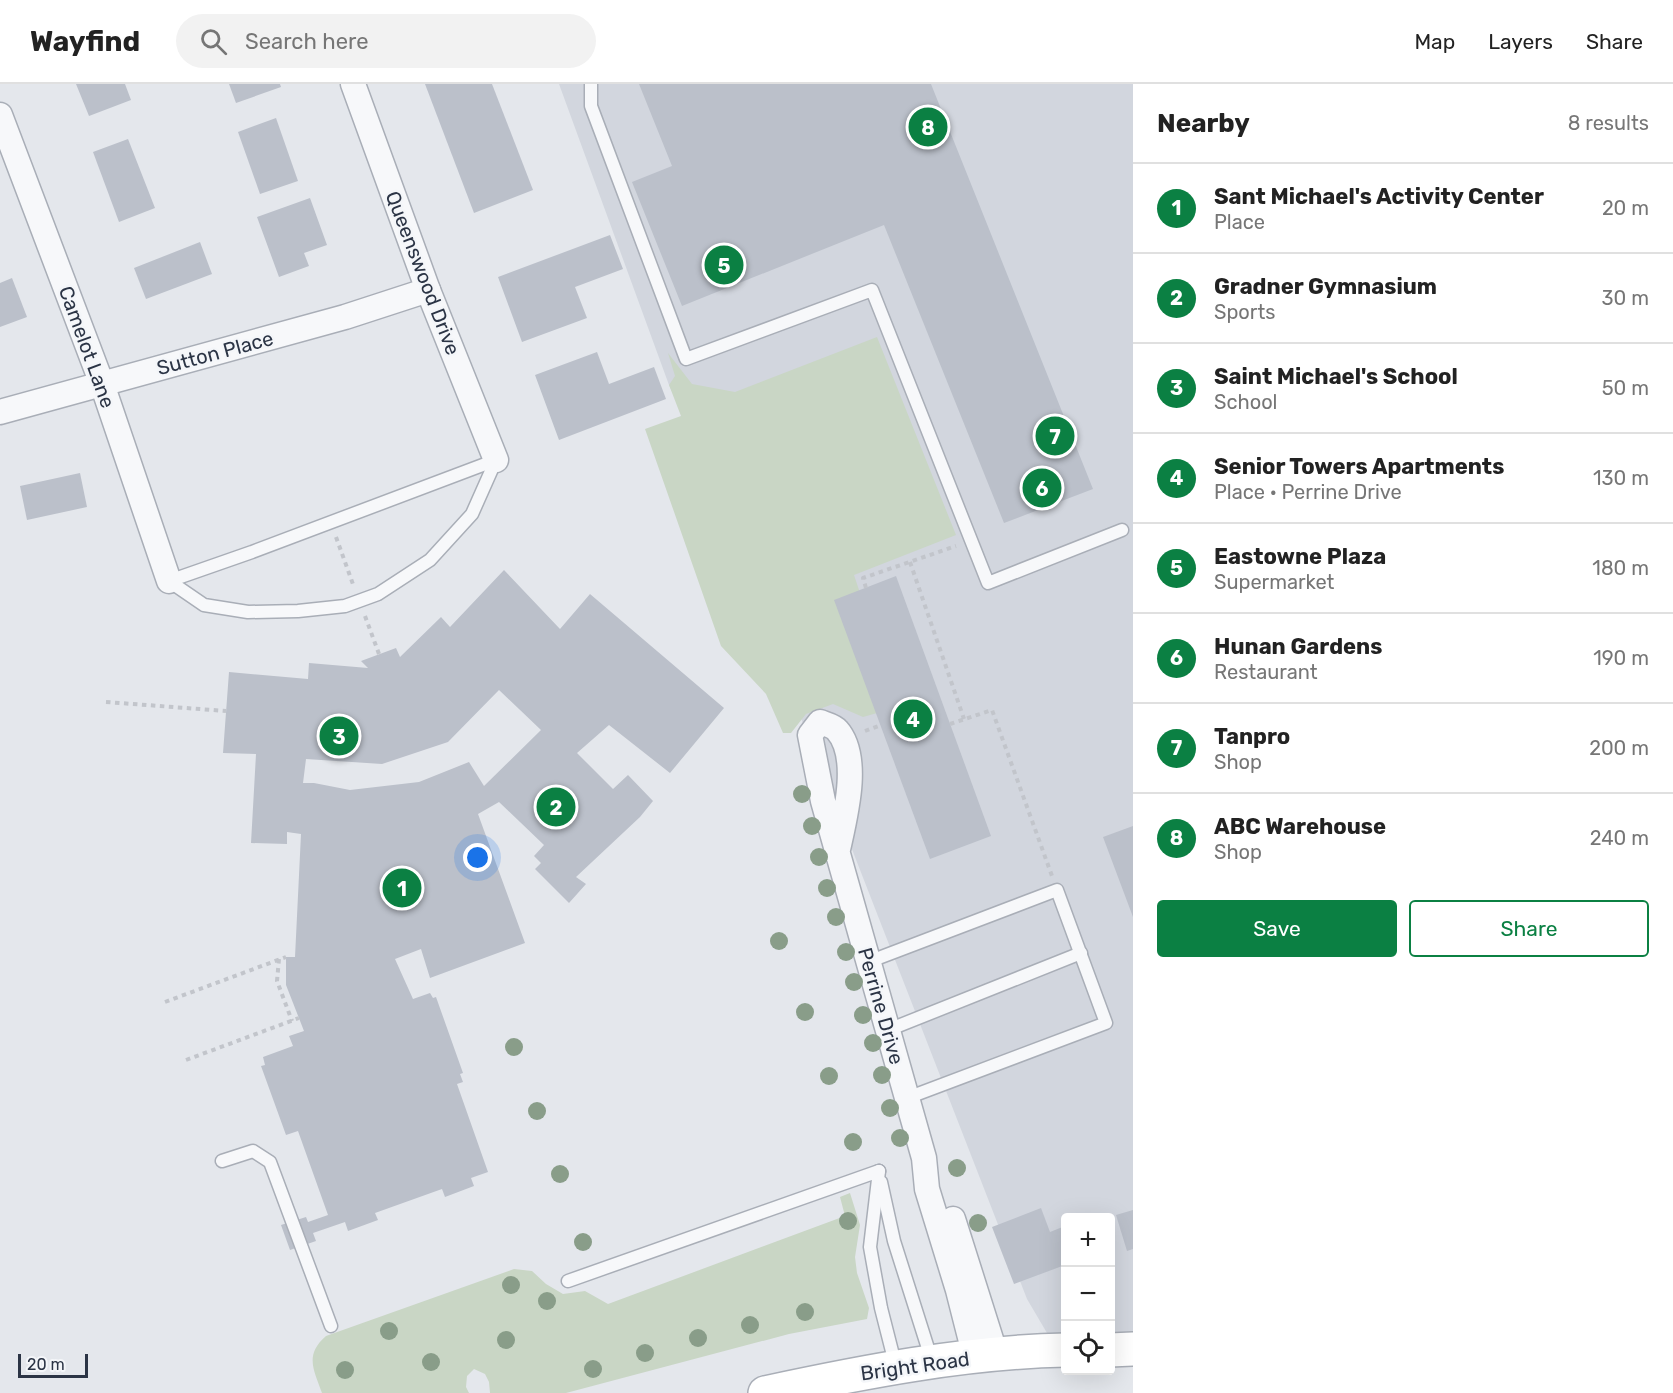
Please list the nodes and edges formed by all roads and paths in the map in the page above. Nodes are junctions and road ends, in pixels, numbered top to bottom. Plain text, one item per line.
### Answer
1 (353, 84) edge
2 (591, 84) edge
3 (0, 115) edge
4 (428, 290) junction
5 (102, 384) junction
6 (0, 412) edge
7 (496, 460) junction
8 (1122, 530) dead end
9 (971, 541) junction
10 (910, 562) junction
11 (169, 581) junction
12 (866, 588) dead end
13 (106, 702) dead end
14 (226, 711) dead end
15 (964, 719) junction
16 (950, 724) dead end
17 (837, 854) dead end
18 (1057, 890) junction
19 (1081, 953) junction
20 (286, 957) dead end
21 (279, 959) junction
22 (868, 962) junction
23 (165, 1002) dead end
24 (299, 1018) dead end
25 (292, 1021) junction
26 (888, 1030) junction
27 (186, 1060) dead end
28 (907, 1098) junction
29 (222, 1161) dead end
30 (879, 1171) junction
31 (568, 1281) dead end
32 (331, 1326) dead end
33 (1133, 1349) edge
34 (1061, 1350) edge
35 (1115, 1350) edge
36 (986, 1356) junction
37 (932, 1362) junction
38 (896, 1368) junction
39 (765, 1393) edge

1 - 4 street, Queenswood Drive
2 - 9 lane
3 - 5 street, Camelot Lane
4 - 5 street, Sutton Place
4 - 7 street, Queenswood Drive
5 - 6 street, Sutton Place
5 - 11 street, Camelot Lane
7 - 11 lane
7 - 11 lane
8 - 9 lane
9 - 10 path
10 - 12 path
10 - 15 path
13 - 14 path
15 - 16 path
15 - 18 path
17 - 22 street, Perrine Drive
18 - 19 lane
18 - 22 lane
19 - 26 lane
19 - 28 lane
20 - 21 path
21 - 23 path
21 - 25 path
22 - 26 street, Perrine Drive
24 - 25 path
25 - 27 path
26 - 28 street, Perrine Drive
28 - 36 street, Perrine Drive
29 - 32 lane
30 - 31 lane
30 - 37 lane
30 - 38 lane
33 - 35 main road
34 - 36 main road, Bright Road
36 - 37 main road, Bright Road
37 - 38 main road, Bright Road
38 - 39 main road, Bright Road

